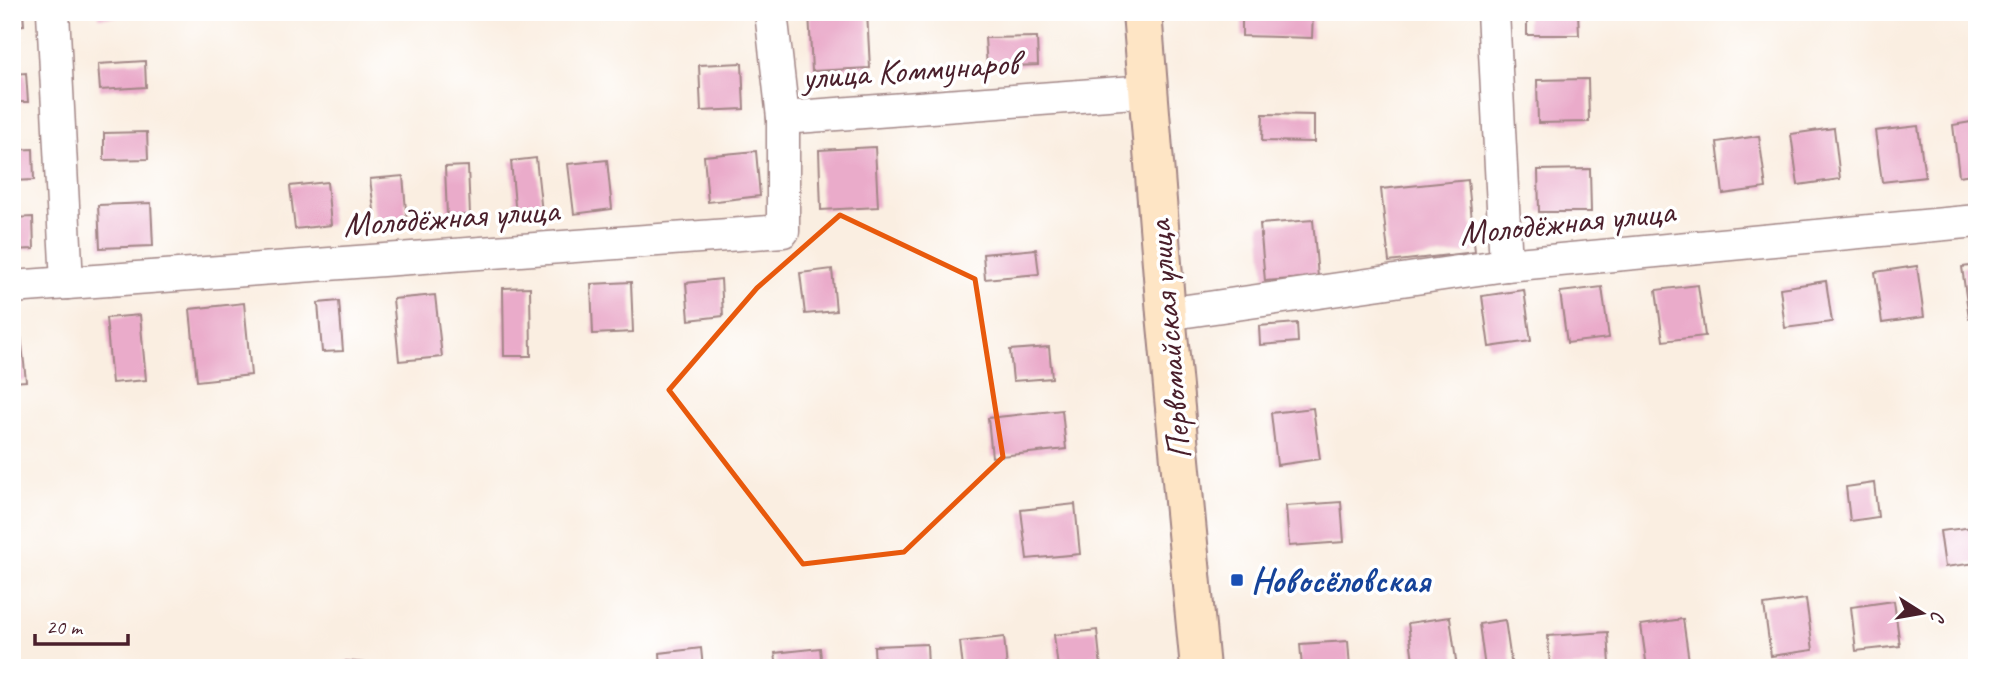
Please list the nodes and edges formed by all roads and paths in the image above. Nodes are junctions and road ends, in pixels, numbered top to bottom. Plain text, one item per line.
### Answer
1 (53, 12) edge
2 (771, 12) edge
3 (1142, 12) edge
4 (1493, 12) edge
5 (1148, 91) junction
6 (783, 118) junction
7 (1977, 221) edge
8 (1506, 265) junction
9 (67, 283) junction
10 (12, 287) edge
11 (1166, 314) junction
12 (1199, 668) edge

1 - 9 street
2 - 6 street, улица Коммунаров
3 - 5 main road, Первомайская улица
4 - 8 street
5 - 6 street, улица Коммунаров
5 - 11 main road, Первомайская улица
6 - 9 street, Молодёжная улица
7 - 8 street, Молодёжная улица
8 - 11 street, Молодёжная улица
9 - 10 street, Молодёжная улица
11 - 12 main road, Первомайская улица

